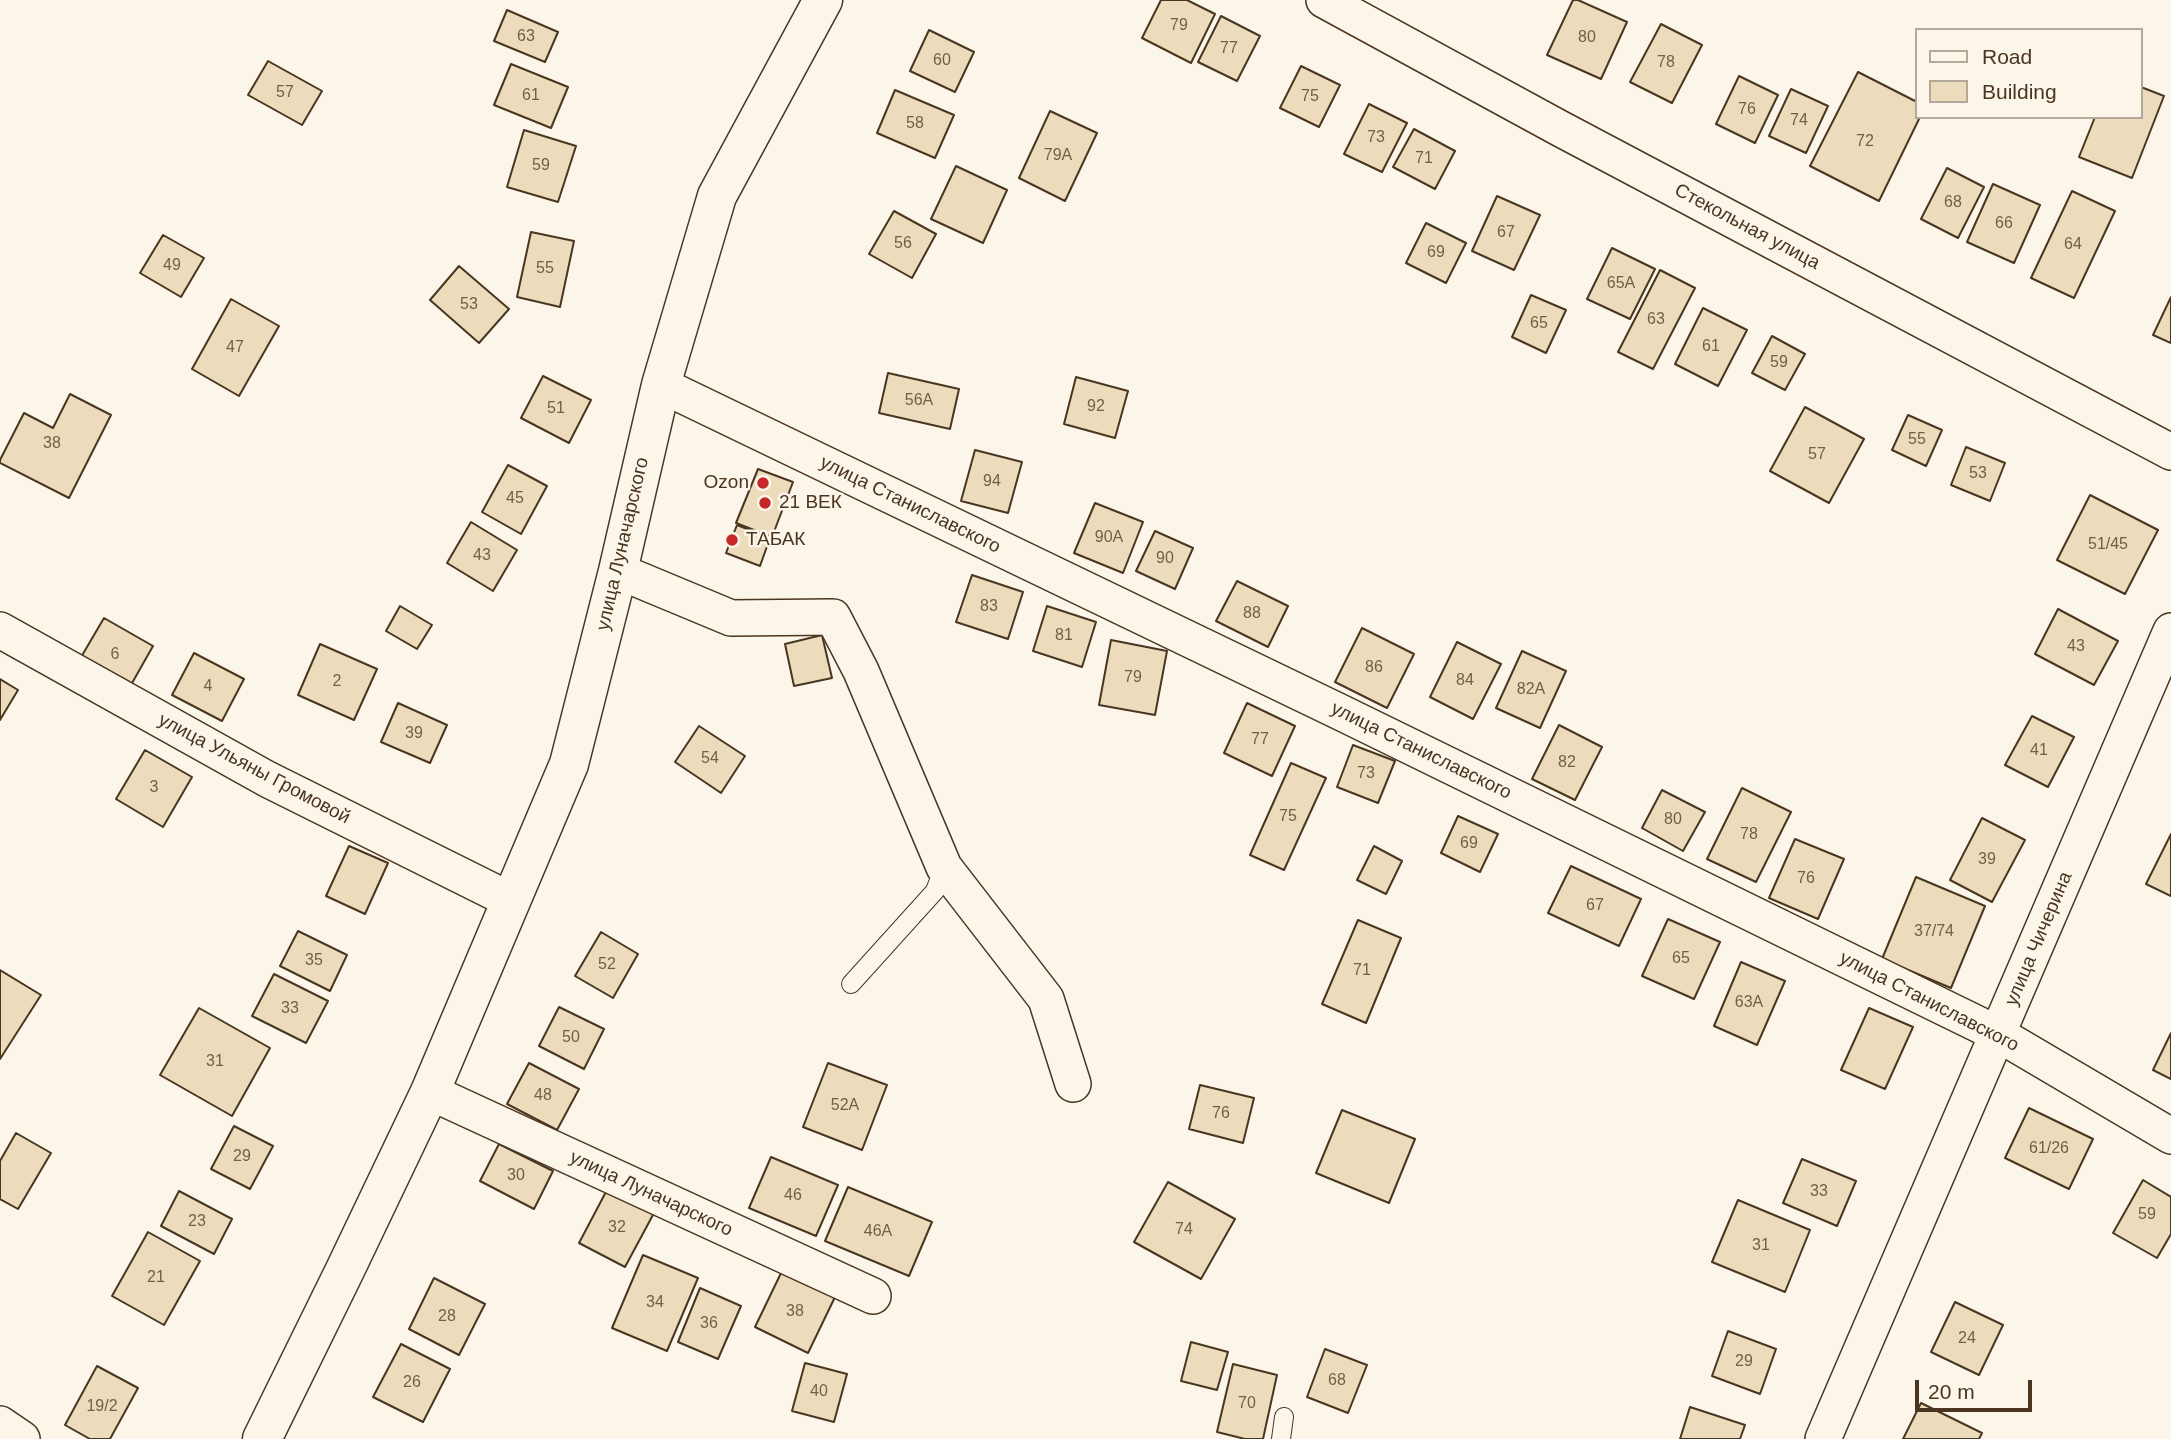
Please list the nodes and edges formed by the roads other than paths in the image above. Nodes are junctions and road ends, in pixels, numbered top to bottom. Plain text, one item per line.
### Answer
1 (823, 0) edge
2 (1324, 0) edge
3 (661, 385) junction
4 (2171, 452) edge
5 (618, 571) junction
6 (0, 630) edge
7 (2171, 631) edge
8 (944, 867) junction
9 (512, 901) junction
10 (851, 984) dead end
11 (1998, 1034) junction
12 (1073, 1084) dead end
13 (430, 1092) junction
14 (2171, 1136) edge
15 (873, 1296) dead end
16 (1284, 1417) dead end
17 (0, 1424) edge
18 (22, 1439) edge
19 (262, 1439) edge
20 (1281, 1439) edge
21 (1823, 1439) edge

1 - 3 main road, улица Луначарского
2 - 4 street, Стекольная улица
3 - 5 main road, улица Луначарского
3 - 11 street, улица Станиславского
5 - 8 street
5 - 9 main road, улица Луначарского
6 - 9 street, улица Ульяны Громовой
7 - 11 street, улица Чичерина
8 - 10 lane
8 - 12 street
9 - 13 main road, улица Луначарского
11 - 14 street, улица Станиславского
11 - 21 street, улица Чичерина
13 - 15 street, улица Луначарского
13 - 19 main road, улица Луначарского
16 - 20 lane
17 - 18 street

